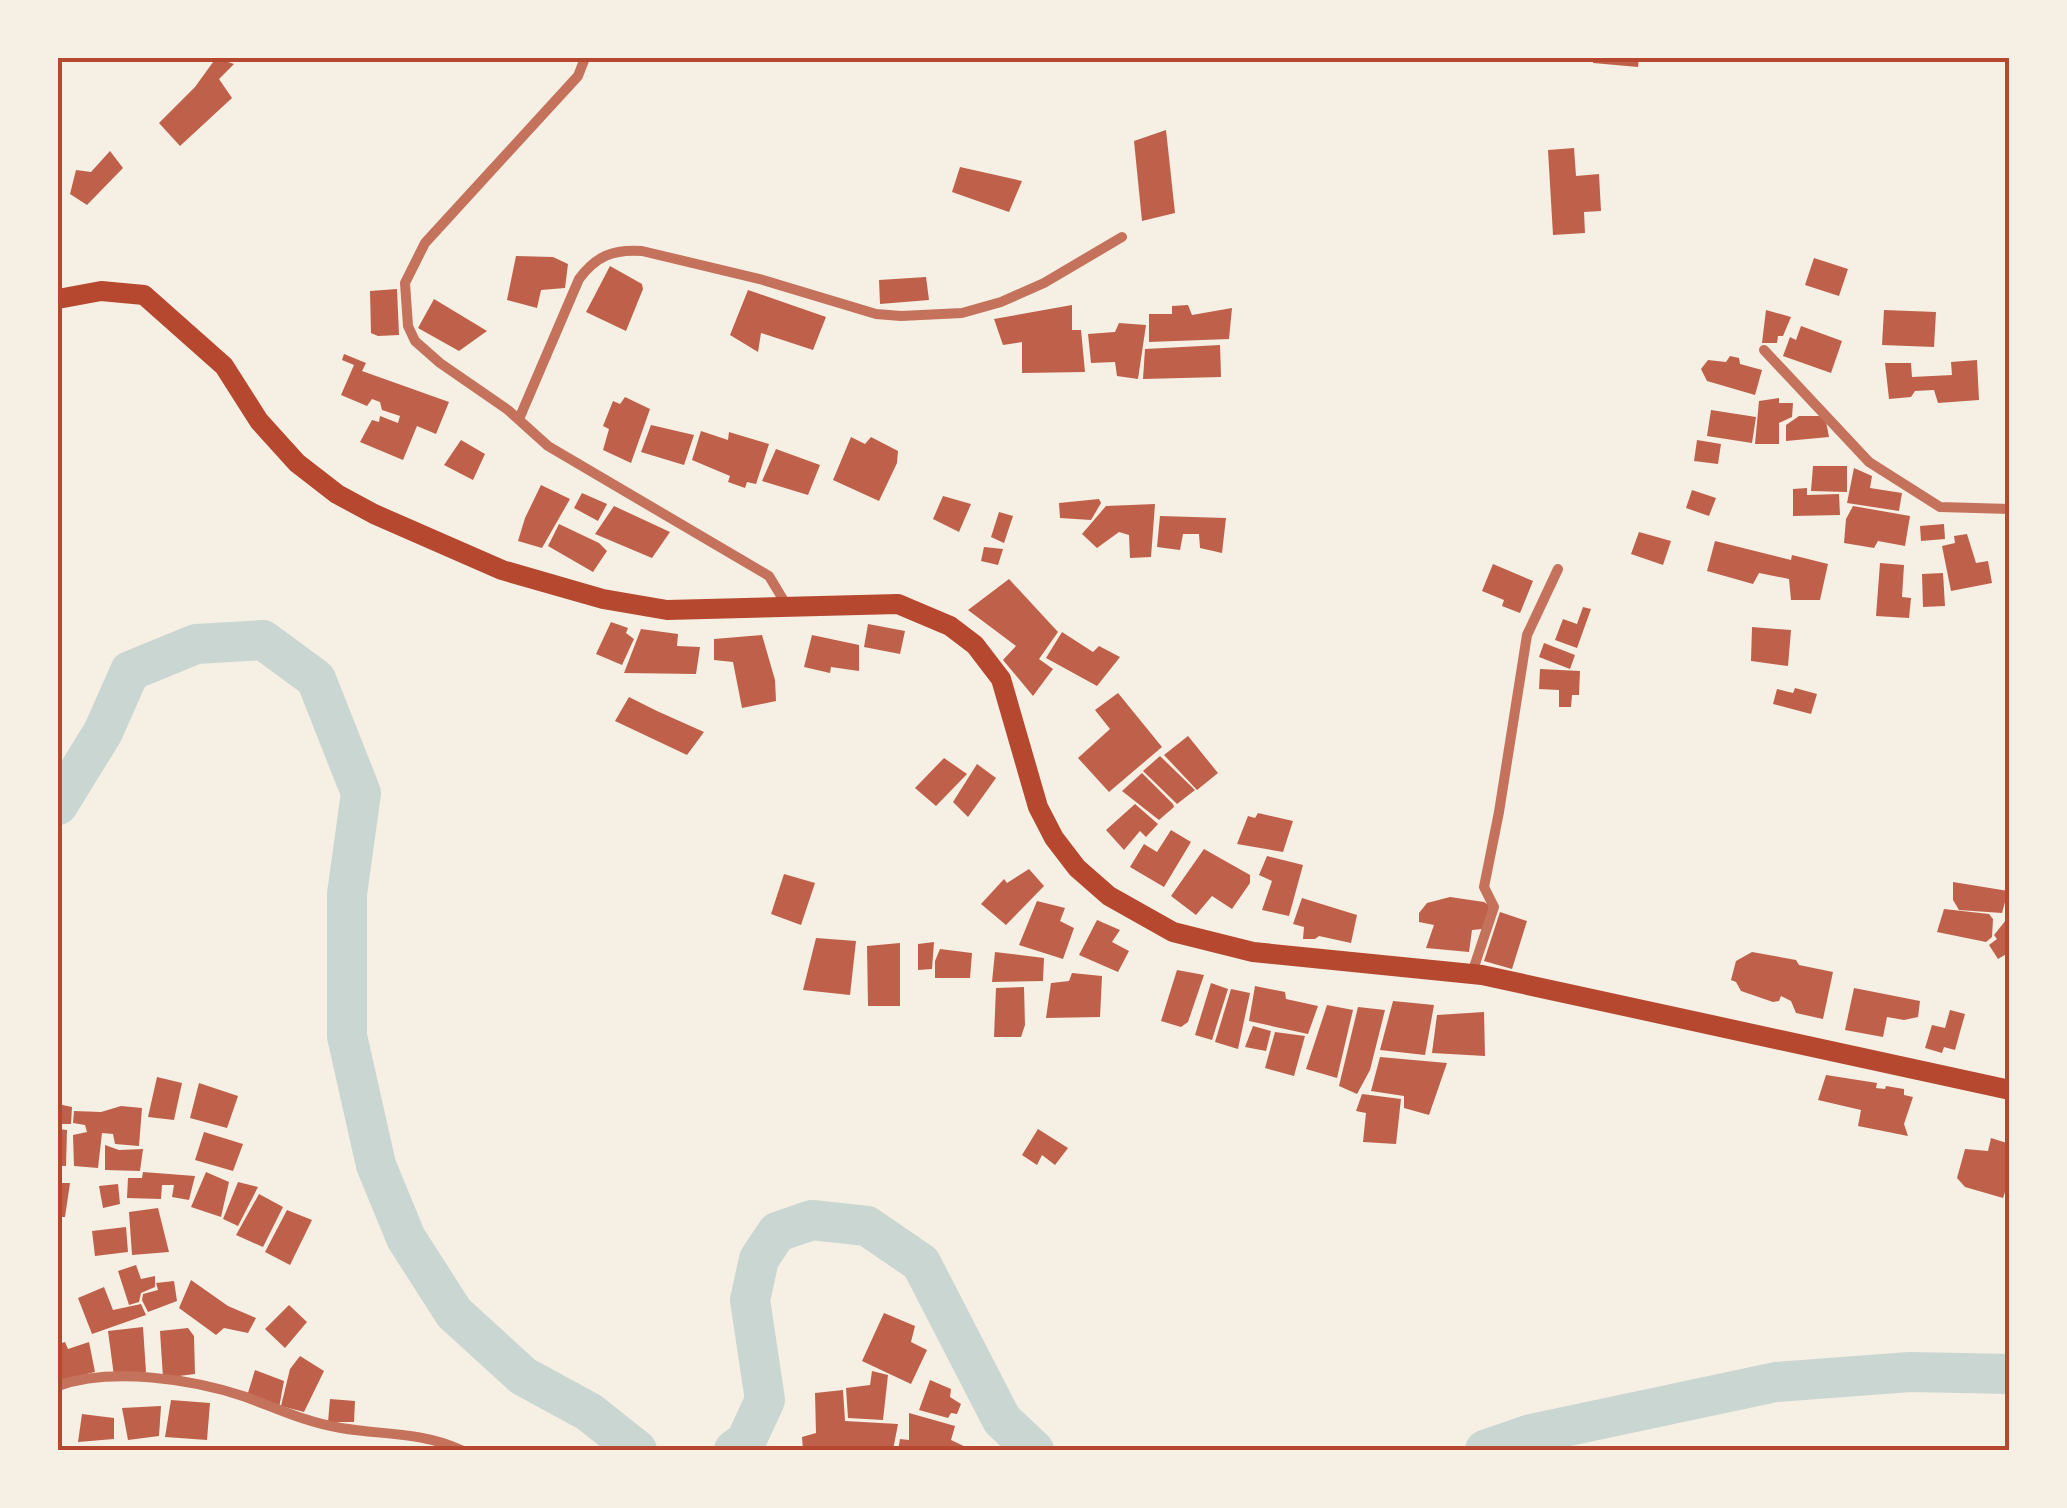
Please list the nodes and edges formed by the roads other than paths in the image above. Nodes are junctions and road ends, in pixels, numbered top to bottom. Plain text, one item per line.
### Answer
1 (585, 58) edge
2 (1122, 237) dead end
3 (58, 299) edge
4 (1764, 350) dead end
5 (519, 420) junction
6 (2010, 509) edge
7 (1558, 569) dead end
8 (787, 606) junction
9 (1472, 974) junction
10 (2010, 1090) edge
11 (58, 1386) edge
12 (461, 1450) edge

1 - 5 street
2 - 5 street
3 - 8 highway
4 - 6 street
5 - 8 street
7 - 9 street
8 - 9 highway
9 - 10 highway
11 - 12 street

